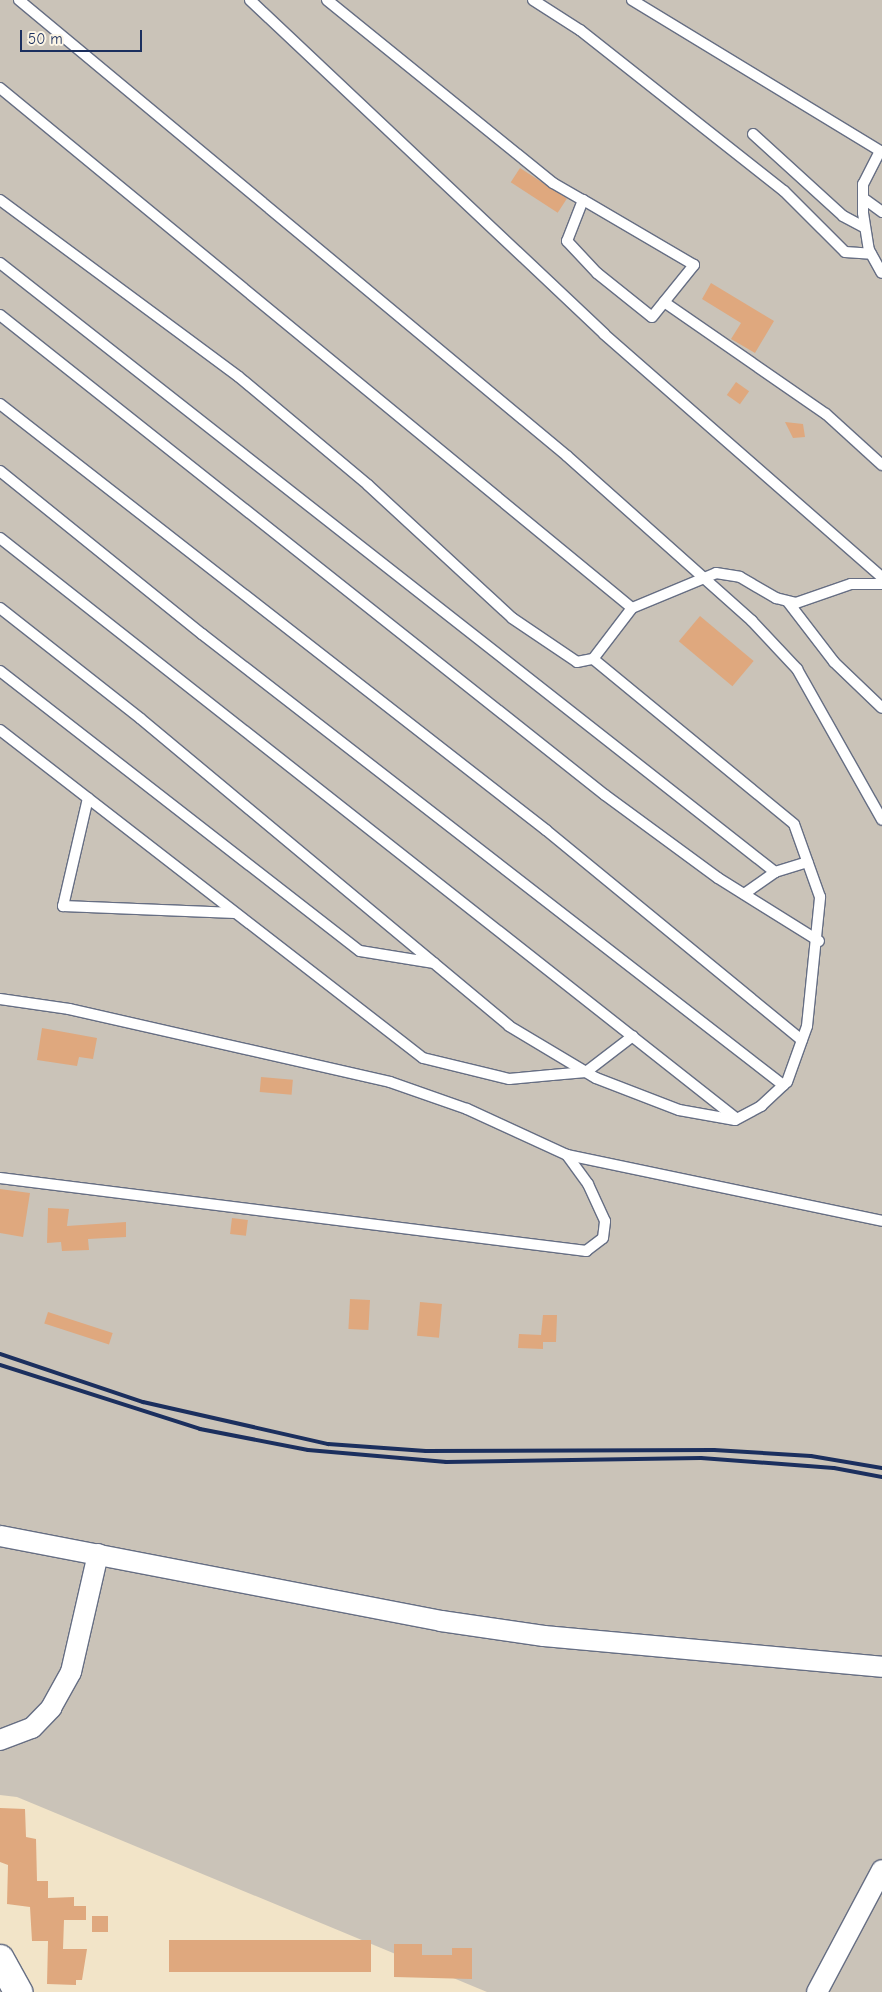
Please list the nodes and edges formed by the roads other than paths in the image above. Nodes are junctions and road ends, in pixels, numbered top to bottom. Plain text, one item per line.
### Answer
1 (19, 0) edge
2 (250, 0) edge
3 (327, 0) edge
4 (533, 0) edge
5 (632, 0) edge
6 (0, 88) edge
7 (753, 134) dead end
8 (881, 151) edge
9 (863, 198) junction
10 (0, 200) edge
11 (583, 200) junction
12 (882, 212) edge
13 (864, 227) junction
14 (871, 254) junction
15 (0, 263) edge
16 (882, 273) edge
17 (664, 302) junction
18 (0, 315) edge
19 (0, 404) edge
20 (882, 465) edge
21 (0, 471) edge
22 (0, 538) edge
23 (882, 577) edge
24 (703, 578) junction
25 (882, 584) edge
26 (788, 602) junction
27 (0, 608) edge
28 (632, 608) junction
29 (593, 659) junction
30 (0, 671) edge
31 (882, 708) edge
32 (0, 730) edge
33 (88, 798) junction
34 (882, 820) edge
35 (807, 862) junction
36 (775, 872) junction
37 (744, 894) junction
38 (236, 913) junction
39 (818, 941) junction
40 (434, 964) junction
41 (0, 1000) edge
42 (633, 1036) junction
43 (802, 1040) junction
44 (586, 1072) junction
45 (784, 1085) junction
46 (737, 1119) junction
47 (567, 1155) junction
48 (0, 1178) edge
49 (882, 1222) edge
50 (0, 1536) edge
51 (98, 1554) junction
52 (882, 1667) edge
53 (0, 1740) edge
54 (882, 1870) edge
55 (0, 1959) edge
56 (18, 1992) edge
57 (817, 1992) edge

1 - 24 lane
2 - 23 lane
3 - 11 lane
4 - 14 lane
5 - 8 lane
6 - 28 lane
7 - 13 lane
8 - 9 lane
9 - 12 lane
9 - 13 lane
10 - 29 lane
11 - 17 lane
11 - 17 lane
13 - 14 lane
14 - 16 lane
15 - 36 lane
17 - 20 lane
18 - 37 lane
19 - 43 lane
21 - 45 lane
22 - 42 lane
24 - 26 lane
24 - 28 lane
24 - 34 lane
25 - 26 lane
26 - 31 lane
27 - 40 lane
28 - 29 lane
29 - 35 lane
30 - 40 lane
32 - 33 lane
33 - 38 lane
33 - 38 lane
35 - 36 lane
35 - 39 lane
36 - 37 lane
37 - 39 lane
38 - 44 lane
39 - 43 lane
40 - 44 lane
41 - 47 lane
42 - 44 lane
42 - 46 lane
43 - 45 lane
44 - 46 lane
45 - 46 lane
47 - 48 lane
47 - 49 lane
50 - 51 street
51 - 52 street
51 - 53 street
54 - 57 street
55 - 56 main road

